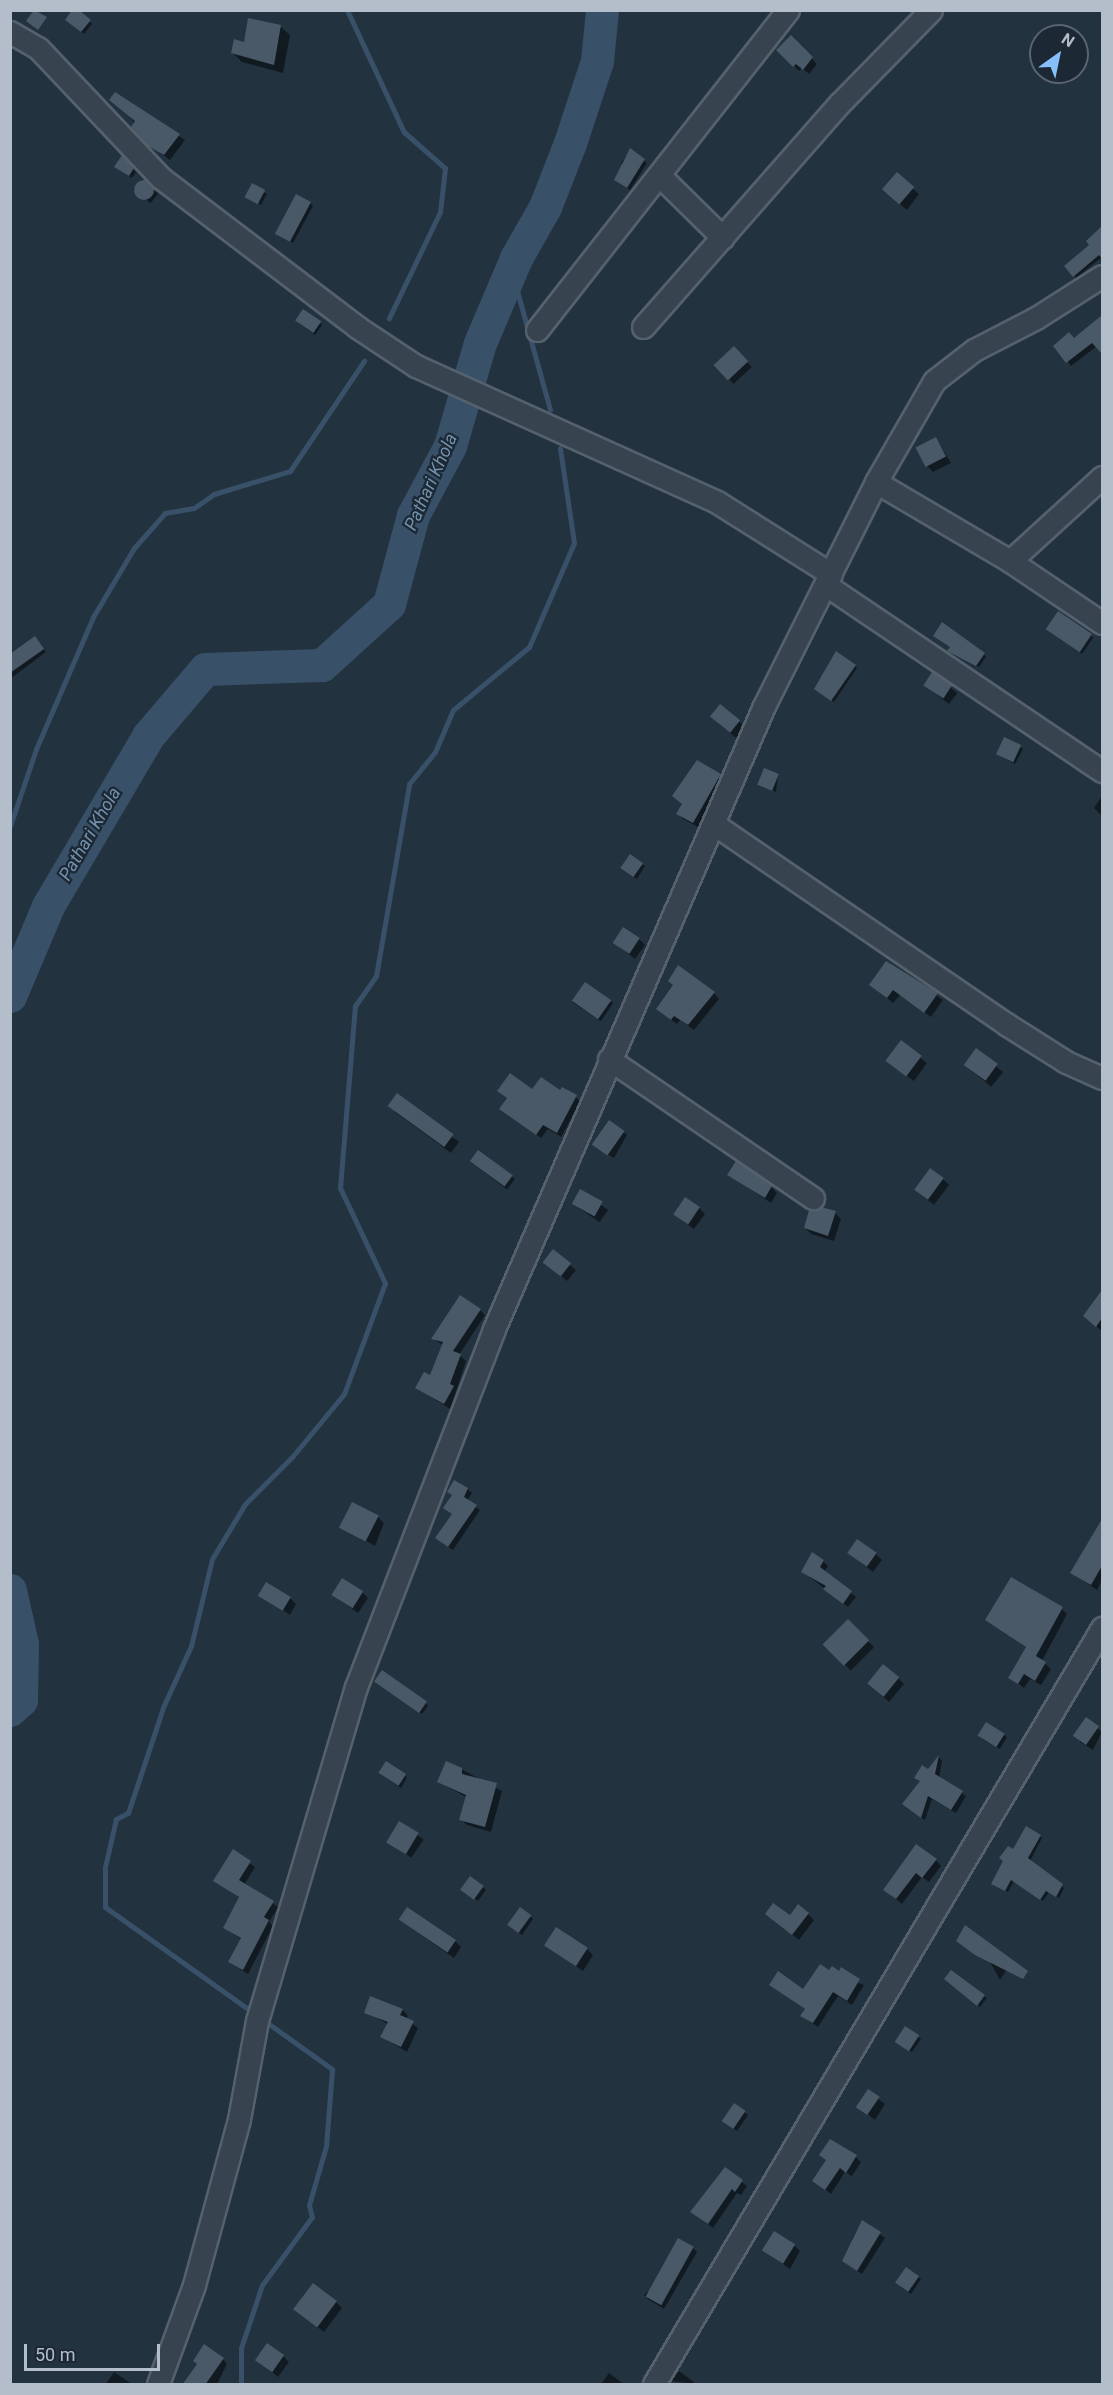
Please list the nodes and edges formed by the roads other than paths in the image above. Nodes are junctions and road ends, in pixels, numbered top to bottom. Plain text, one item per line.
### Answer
1 (788, 10) edge
2 (931, 10) edge
3 (10, 33) edge
4 (660, 176) junction
5 (723, 238) junction
6 (1102, 276) edge
7 (643, 327) dead end
8 (537, 330) dead end
9 (1102, 477) edge
10 (876, 482) junction
11 (1010, 561) junction
12 (828, 580) junction
13 (1102, 623) edge
14 (1102, 771) edge
15 (714, 824) junction
16 (609, 1059) junction
17 (1102, 1078) edge
18 (813, 1198) dead end
19 (1102, 1628) edge
20 (158, 2385) edge
21 (654, 2385) edge

1 - 4 street
2 - 5 street
3 - 12 street
4 - 5 street
4 - 8 street
5 - 7 street
6 - 10 street
9 - 11 street
10 - 11 street
10 - 12 street
11 - 13 street
12 - 14 street
12 - 15 street
15 - 16 street
15 - 17 street
16 - 18 street
16 - 20 street
19 - 21 street

